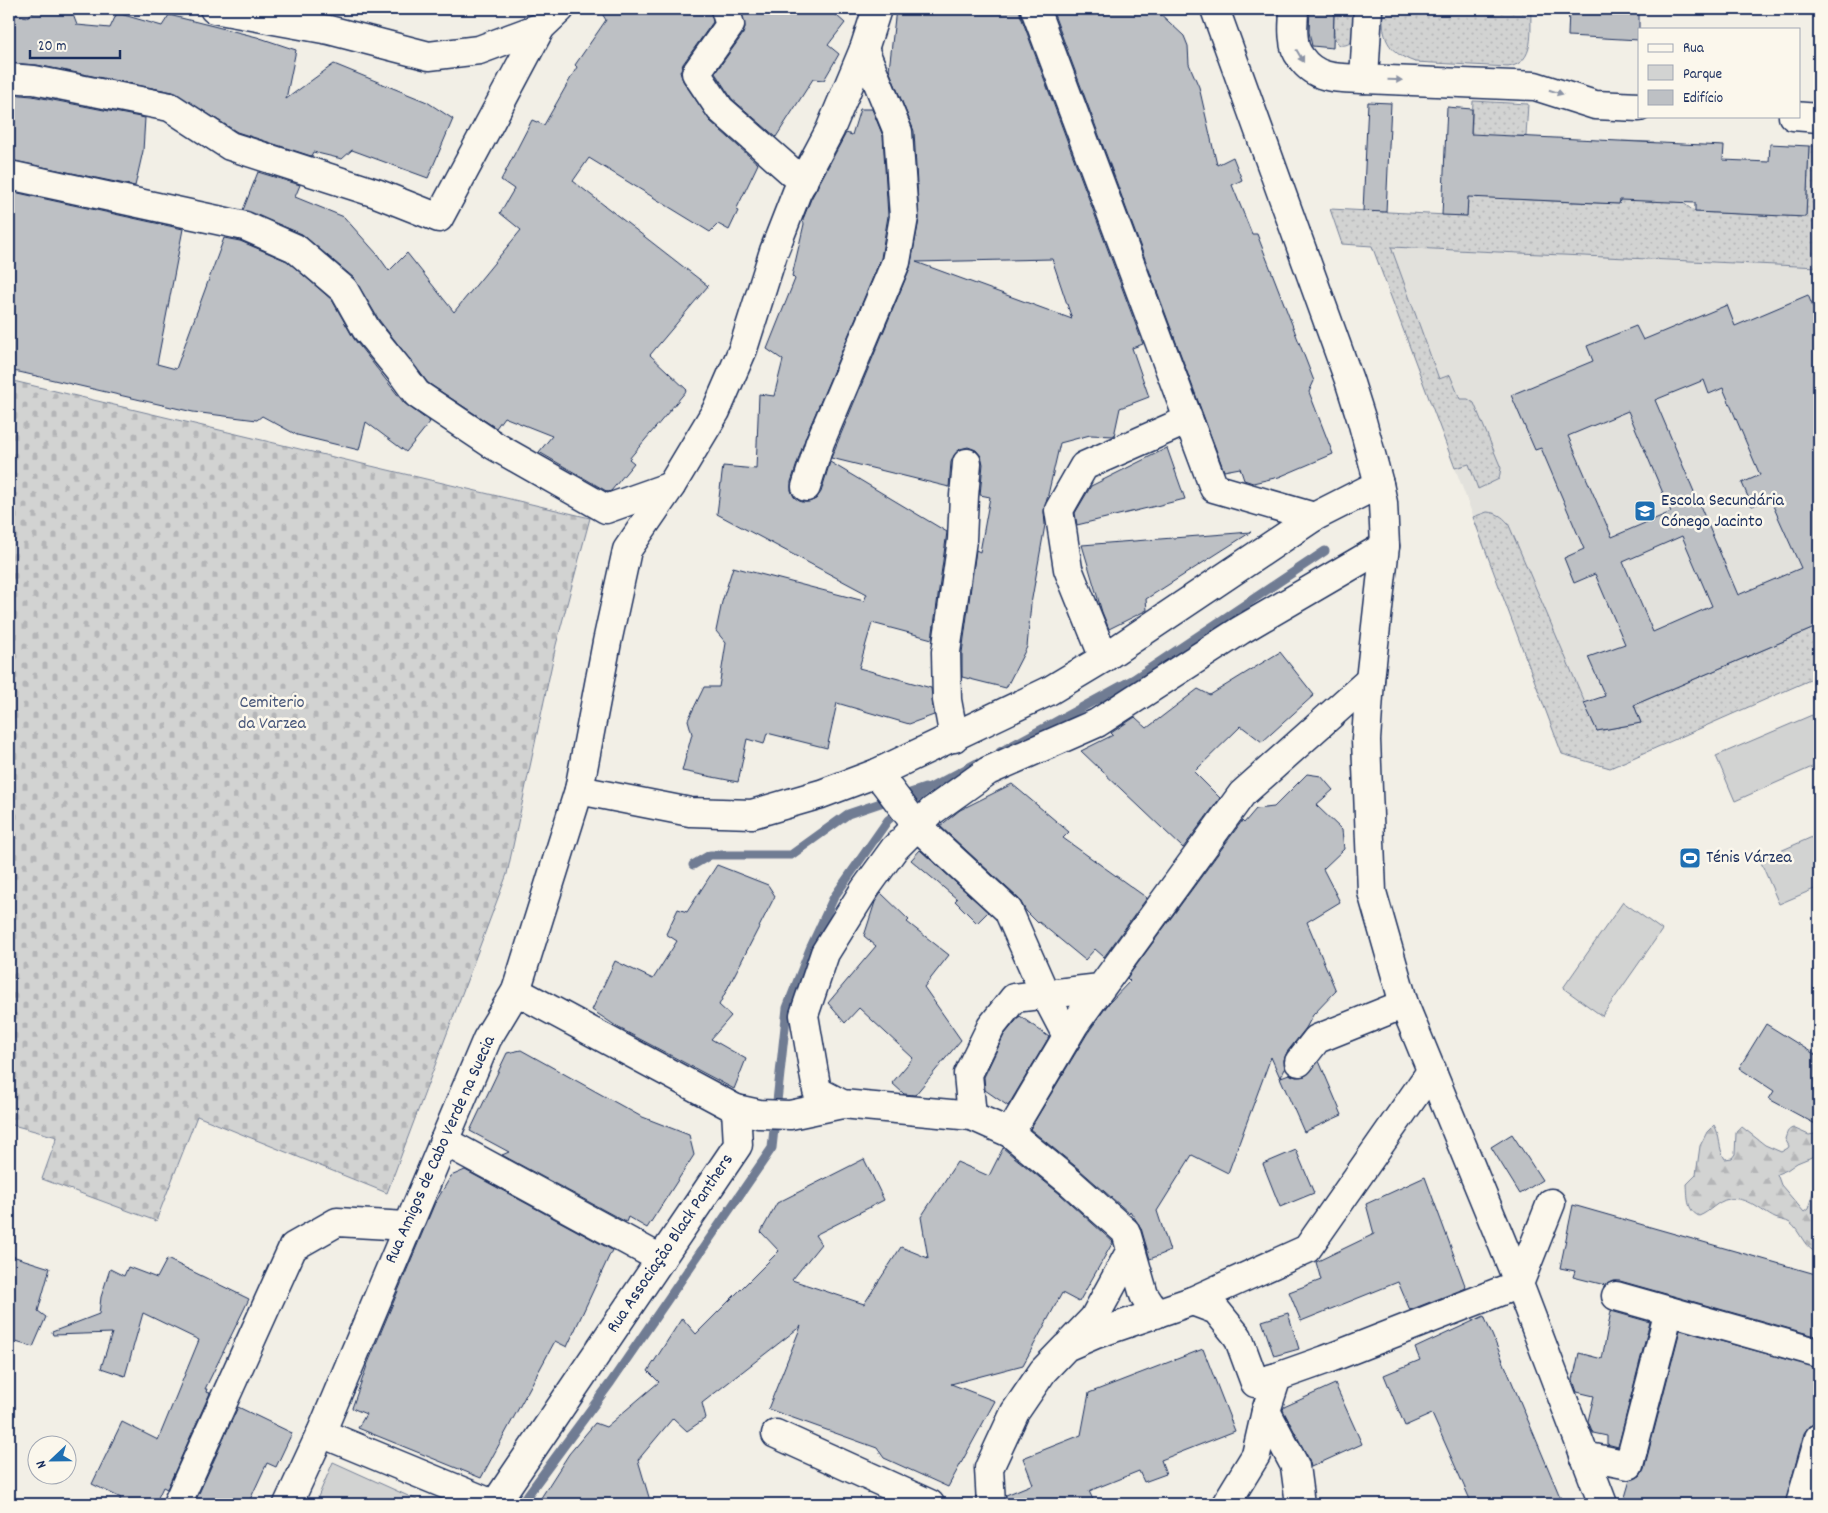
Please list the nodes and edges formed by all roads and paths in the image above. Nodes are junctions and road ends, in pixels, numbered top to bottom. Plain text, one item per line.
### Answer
1 (214, 9) edge
2 (560, 9) edge
3 (725, 9) edge
4 (877, 9) edge
5 (1035, 9) edge
6 (1215, 9) edge
7 (1294, 9) edge
8 (1368, 9) edge
9 (541, 28) junction
10 (864, 49) junction
11 (9, 78) edge
12 (1364, 79) junction
13 (1638, 107) edge
14 (1800, 117) edge
15 (1819, 118) edge
16 (9, 175) edge
17 (803, 182) junction
18 (1188, 420) junction
19 (967, 463) dead end
20 (1379, 484) junction
21 (671, 486) junction
22 (806, 487) dead end
23 (1314, 517) junction
24 (1385, 546) junction
25 (1104, 658) junction
26 (1370, 680) junction
27 (954, 738) junction
28 (877, 773) junction
29 (579, 790) junction
30 (918, 826) junction
31 (1100, 988) junction
32 (516, 991) junction
33 (1045, 994) junction
34 (1404, 1004) junction
35 (1067, 1036) junction
36 (1299, 1062) dead end
37 (1432, 1070) junction
38 (842, 1104) junction
39 (748, 1111) junction
40 (972, 1116) junction
41 (1010, 1134) junction
42 (444, 1142) junction
43 (1551, 1203) dead end
44 (407, 1226) junction
45 (1131, 1250) junction
46 (661, 1259) junction
47 (1519, 1284) junction
48 (1616, 1296) dead end
49 (1192, 1301) junction
50 (1669, 1311) junction
51 (1156, 1314) junction
52 (1066, 1347) junction
53 (1819, 1353) edge
54 (1277, 1378) junction
55 (1266, 1411) junction
56 (320, 1433) junction
57 (776, 1434) dead end
58 (1819, 1438) edge
59 (1584, 1456) junction
60 (176, 1504) edge
61 (288, 1504) edge
62 (494, 1504) edge
63 (930, 1504) edge
64 (990, 1504) edge
65 (1226, 1504) edge
66 (1300, 1504) edge
67 (1602, 1504) edge
68 (1800, 1504) edge

1 - 9 street
2 - 9 street
3 - 17 street
4 - 10 street, Rua Amigos de Cabo Verde na Suecia
5 - 18 street
6 - 20 street
7 -> 12 street
8 - 12 street
9 - 11 street
10 - 17 street, Rua Amigos de Cabo Verde na Suecia
10 - 22 street
12 -> 13 street
14 - 15 street
16 - 21 street
17 - 21 street, Rua Amigos de Cabo Verde na Suecia
18 - 23 street
18 - 25 street
19 - 27 street
20 - 23 street
20 - 24 street
21 - 29 street, Rua Amigos de Cabo Verde na Suecia
23 - 25 street
24 - 26 street
24 - 30 street
25 - 27 street
26 - 31 street
26 - 34 street
27 - 28 street
28 - 29 street
28 - 30 street
29 - 32 street, Rua Amigos de Cabo Verde na Suecia
30 - 33 street
30 - 38 street
31 - 33 street
31 - 35 street
32 - 39 street
32 - 42 street, Rua Amigos de Cabo Verde na Suecia
33 - 35 street
33 - 40 street
34 - 36 street
34 - 37 street
35 - 41 street
37 - 47 street
37 - 49 street
38 - 39 street
38 - 40 street
39 - 46 street, Rua Associação Black Panthers
40 - 41 street
41 - 45 street
42 - 44 street, Rua Amigos de Cabo Verde na Suecia
42 - 46 street
43 - 47 street
44 - 56 street, Rua Amigos de Cabo Verde na Suecia
44 - 60 street
45 - 51 street
45 - 52 street
46 - 62 street, Rua Associação Black Panthers
47 - 54 street
47 - 59 street
48 - 50 street
49 - 51 street
49 - 54 street
50 - 53 street
50 - 59 street
51 - 52 street
52 - 64 street
54 - 55 street
55 - 65 street
55 - 66 street
56 - 61 street, Rua Amigos de Cabo Verde na Suecia
56 - 62 street
57 - 63 street
58 - 68 street
59 - 67 street

